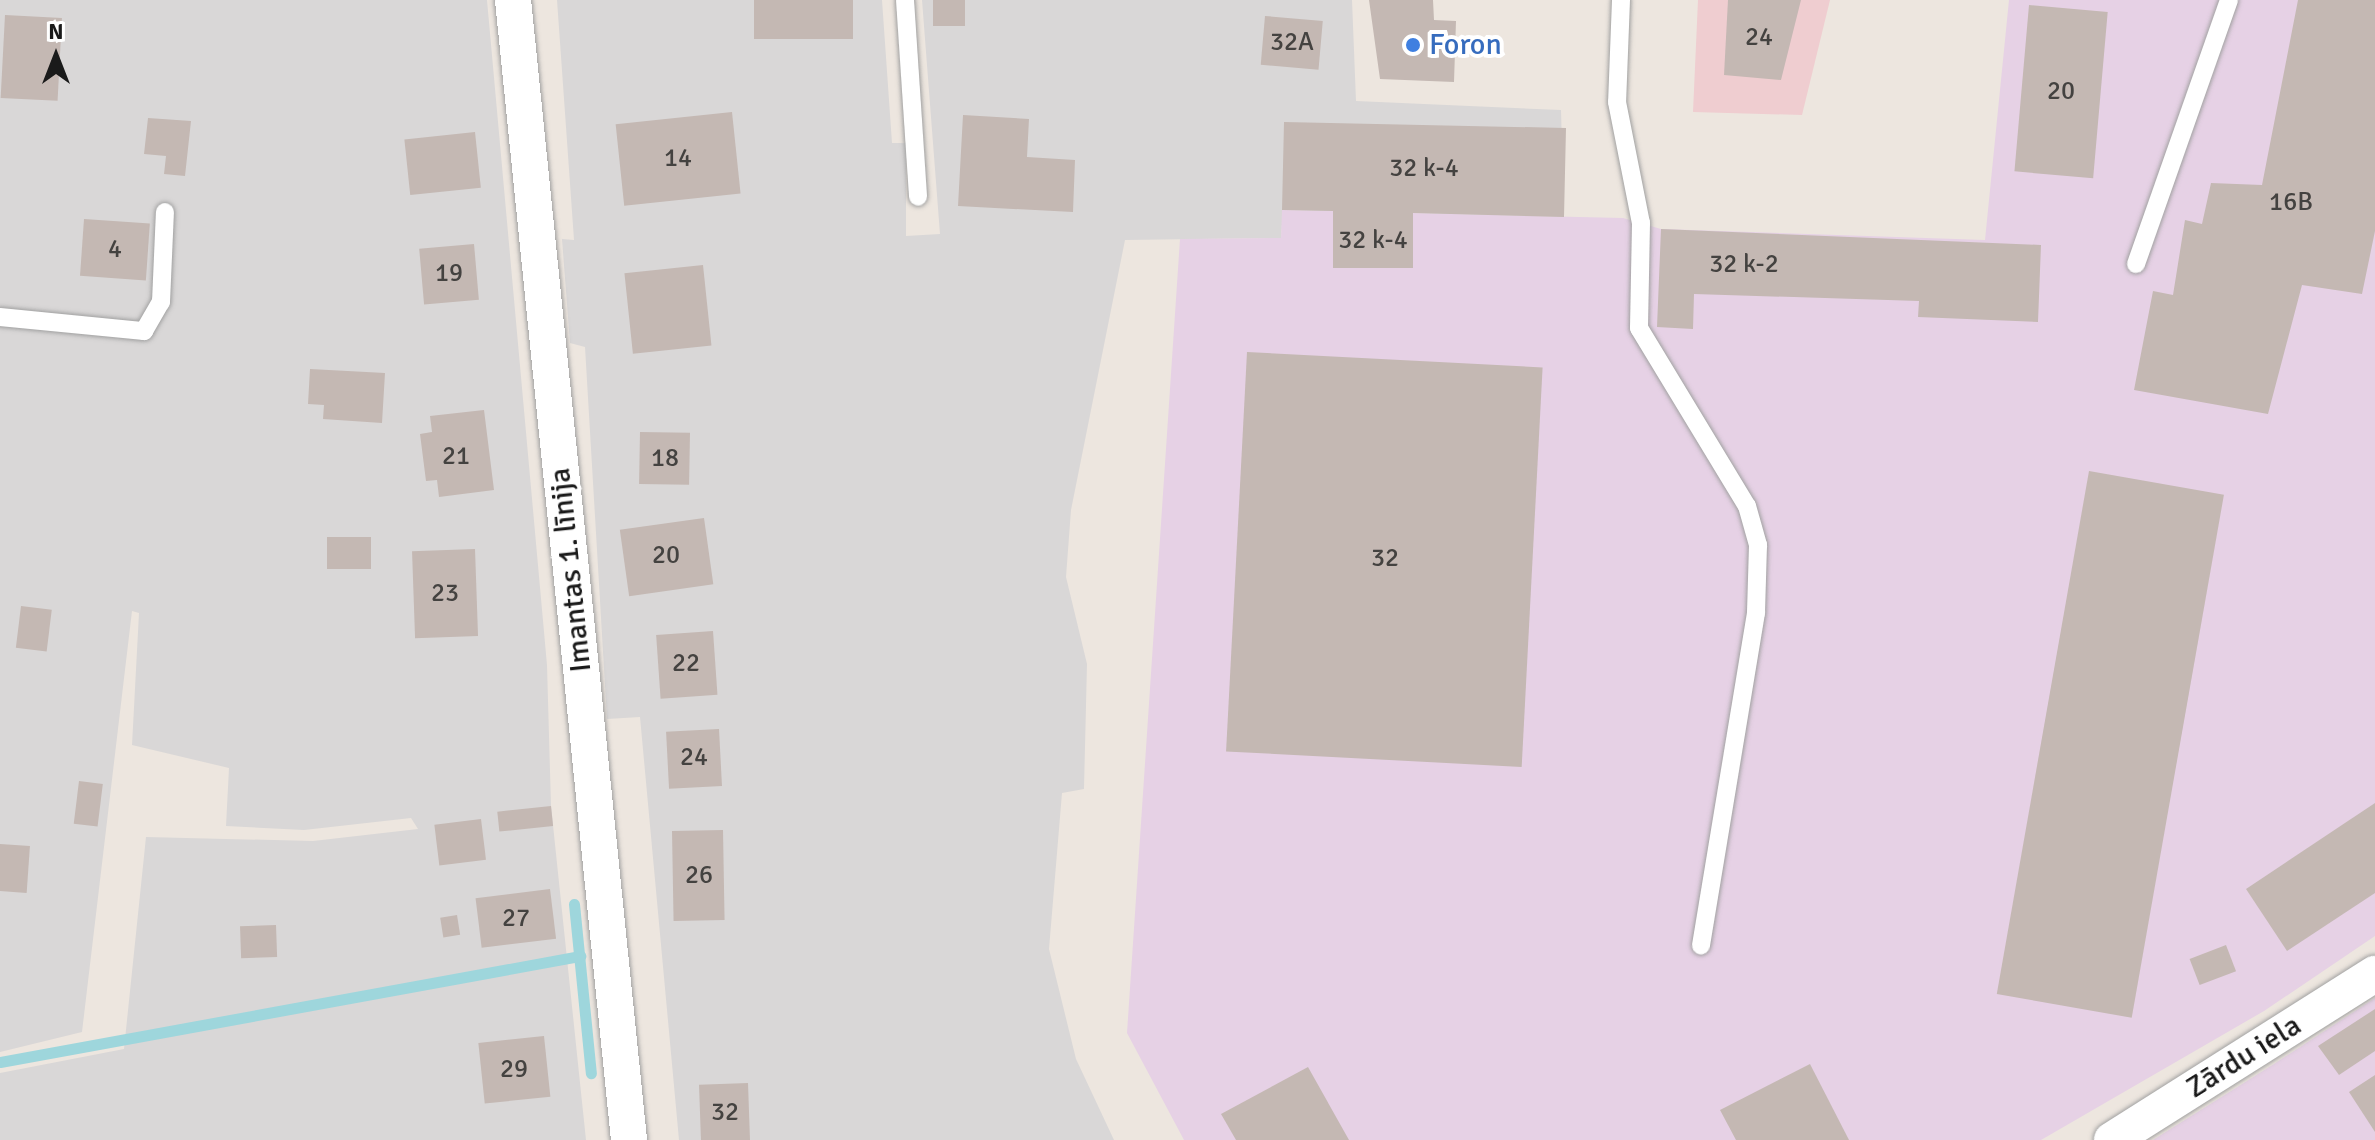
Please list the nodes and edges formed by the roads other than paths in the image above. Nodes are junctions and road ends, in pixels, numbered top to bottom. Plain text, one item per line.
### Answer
1 (513, 0) edge
2 (905, 0) edge
3 (1621, 0) edge
4 (2229, 0) edge
5 (918, 197) dead end
6 (165, 212) dead end
7 (2136, 264) dead end
8 (0, 317) edge
9 (1701, 945) dead end
10 (2375, 974) edge
11 (629, 1140) edge
12 (2112, 1140) edge

1 - 11 street, Imantas 1. līnija
2 - 5 lane
3 - 9 lane
4 - 7 lane
6 - 8 lane
10 - 12 street, Zārdu iela

